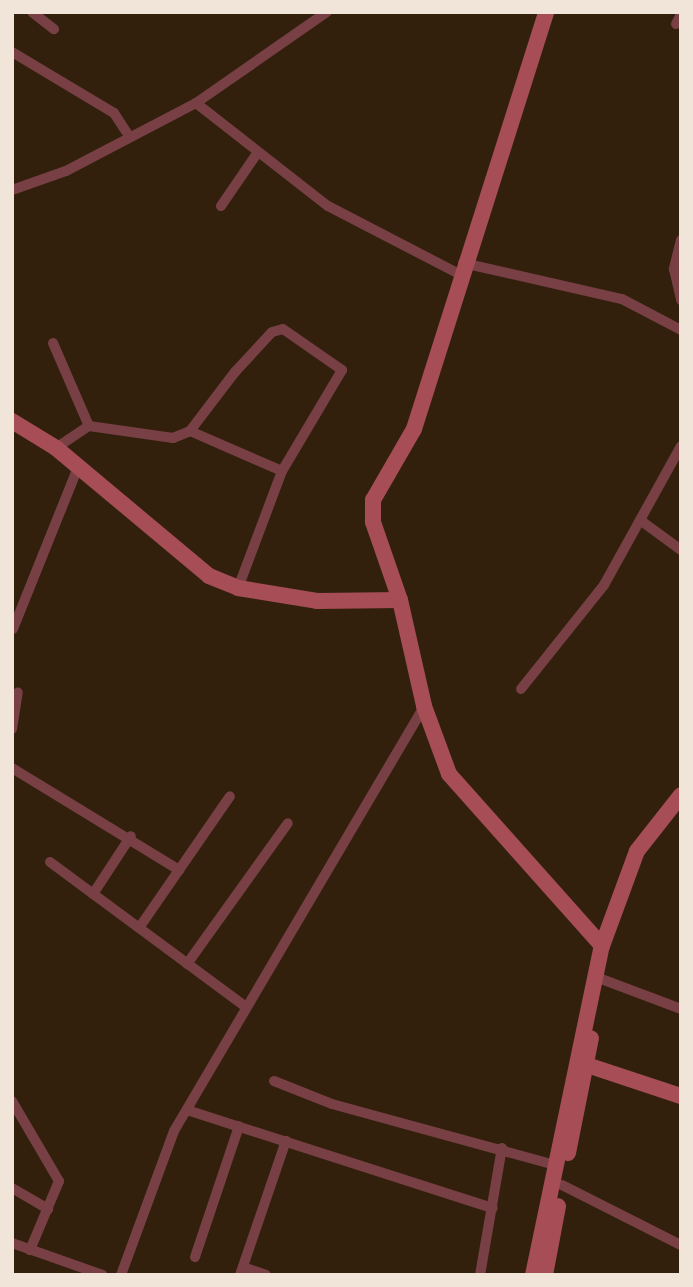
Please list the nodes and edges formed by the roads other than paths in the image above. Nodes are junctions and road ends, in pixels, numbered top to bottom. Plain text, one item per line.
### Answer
1 (32, 12) edge
2 (546, 12) edge
3 (318, 14) edge
4 (54, 29) dead end
5 (12, 52) edge
6 (196, 103) junction
7 (129, 136) junction
8 (258, 152) junction
9 (12, 190) edge
10 (221, 206) dead end
11 (681, 240) edge
12 (461, 268) junction
13 (681, 300) edge
14 (681, 330) edge
15 (53, 343) dead end
16 (12, 421) edge
17 (89, 426) junction
18 (190, 431) junction
19 (681, 446) edge
20 (56, 448) junction
21 (78, 467) junction
22 (282, 471) junction
23 (640, 520) junction
24 (681, 550) edge
25 (238, 588) junction
26 (400, 600) junction
27 (13, 629) edge
28 (521, 689) dead end
29 (18, 692) dead end
30 (424, 706) junction
31 (12, 729) edge
32 (12, 768) edge
33 (681, 795) edge
34 (230, 796) dead end
35 (288, 823) dead end
36 (131, 836) junction
37 (50, 862) dead end
38 (179, 870) junction
39 (93, 894) junction
40 (139, 928) junction
41 (602, 946) junction
42 (187, 964) junction
43 (596, 977) junction
44 (246, 1007) junction
45 (681, 1010) edge
46 (587, 1065) junction
47 (274, 1081) dead end
48 (681, 1096) edge
49 (12, 1101) edge
50 (187, 1110) junction
51 (239, 1126) junction
52 (286, 1142) junction
53 (502, 1148) junction
54 (555, 1164) junction
55 (562, 1185) junction
56 (12, 1188) edge
57 (493, 1208) junction
58 (48, 1209) junction
59 (12, 1243) edge
60 (681, 1245) edge
61 (30, 1250) junction
62 (195, 1257) dead end
63 (241, 1271) edge
64 (103, 1275) edge
65 (121, 1275) edge
66 (266, 1275) edge
67 (480, 1275) edge
68 (533, 1275) edge
69 (545, 1275) edge

1 - 4 street
2 - 12 main road
3 - 6 street
5 - 7 street
6 - 7 street
6 - 8 street
7 - 9 street
8 - 10 street
8 - 12 street
11 - 13 street
12 - 14 street
12 - 26 main road
15 - 17 street
16 - 20 main road
17 - 18 street
17 - 20 street
18 - 22 street
18 - 22 street
19 - 23 street
20 - 21 main road
21 - 25 main road
21 - 27 street
22 - 25 street
23 - 24 street
23 - 28 street
25 - 26 main road
26 - 30 main road
29 - 31 street
30 - 41 main road
30 - 44 street
32 - 36 street
33 - 41 main road
34 - 38 street
35 - 42 street
36 - 38 street
36 - 39 street
37 - 39 street
38 - 40 street
39 - 40 street
40 - 42 street
41 - 43 main road
42 - 44 street
43 - 45 street
43 - 46 main road
43 - 54 main road
44 - 50 street
46 - 48 main road
46 - 55 main road
47 - 53 street
49 - 58 street
50 - 51 street
50 - 65 street
51 - 52 street
51 - 62 street
52 - 57 street
52 - 63 street
53 - 54 street
53 - 57 street
54 - 68 main road
55 - 60 street
55 - 69 main road
56 - 58 street
57 - 67 street
58 - 61 street
59 - 61 street
61 - 64 street
63 - 66 street

